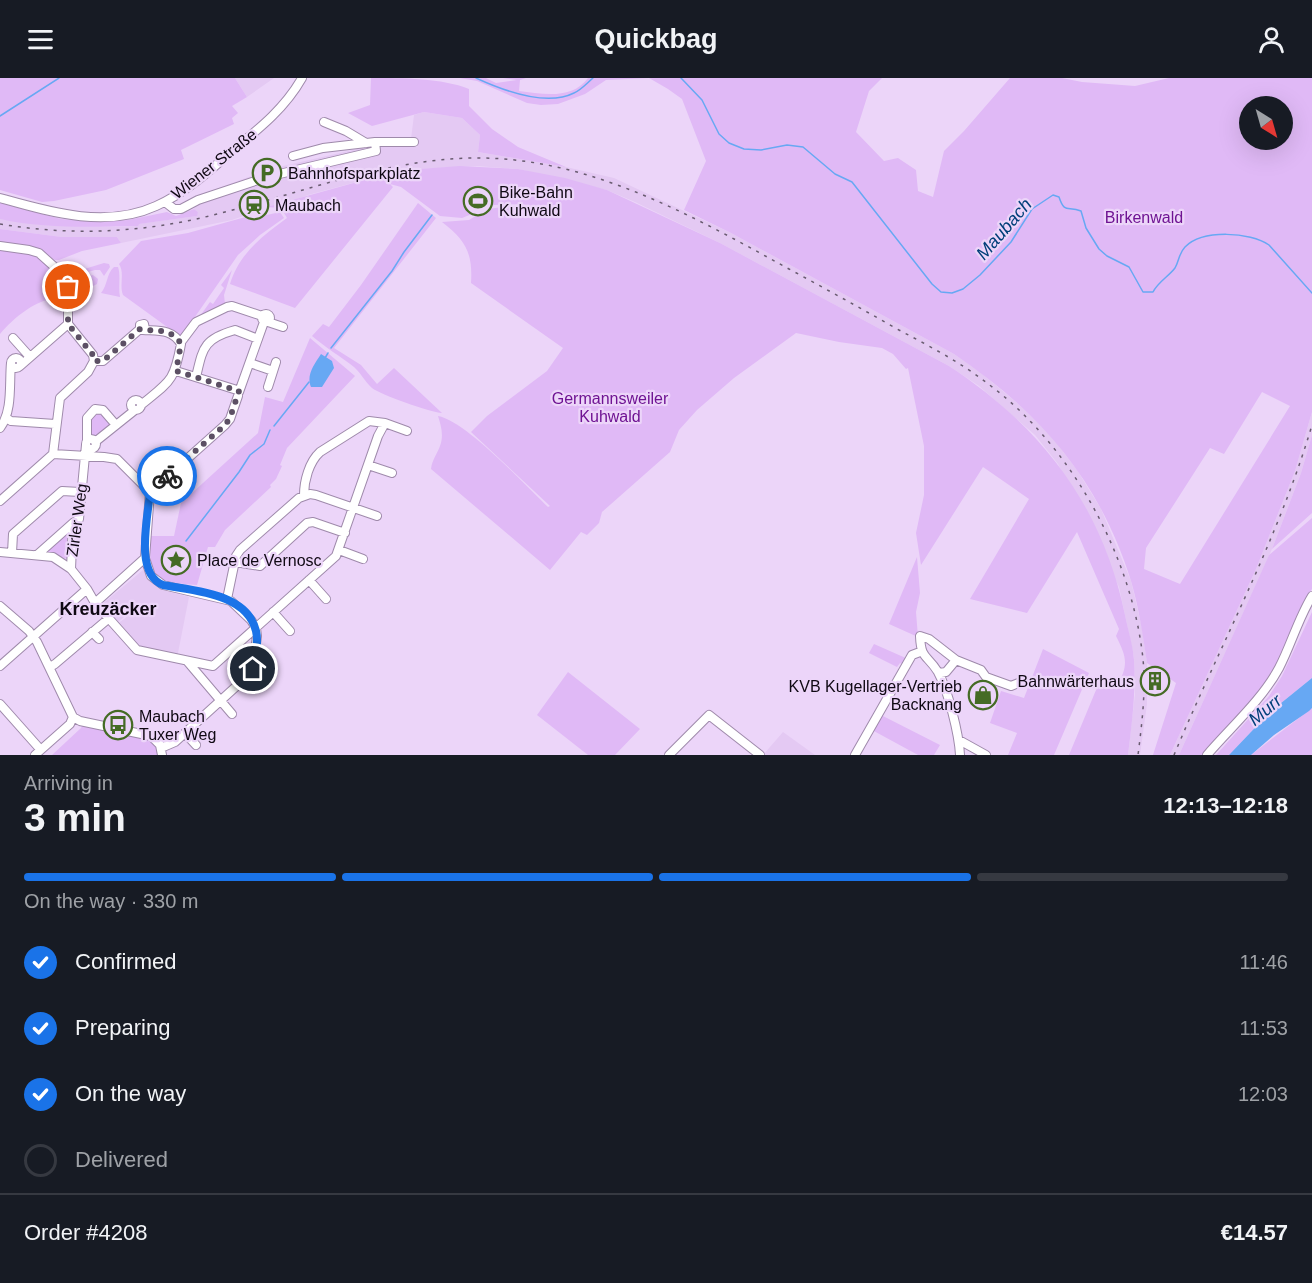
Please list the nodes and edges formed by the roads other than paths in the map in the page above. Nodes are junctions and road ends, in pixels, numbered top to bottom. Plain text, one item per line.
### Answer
1 (302, 78) edge
2 (324, 122) dead end
3 (371, 142) junction
4 (414, 142) dead end
5 (293, 156) dead end
6 (0, 198) edge
7 (165, 202) junction
8 (0, 246) edge
9 (265, 320) junction
10 (68, 324) junction
11 (283, 327) dead end
12 (13, 338) dead end
13 (258, 339) junction
14 (181, 342) junction
15 (30, 357) junction
16 (94, 361) junction
17 (276, 362) dead end
18 (250, 363) junction
19 (176, 371) junction
20 (273, 371) junction
21 (196, 377) junction
22 (268, 387) dead end
23 (238, 393) junction
24 (6, 418) junction
25 (385, 423) junction
26 (56, 424) junction
27 (116, 425) junction
28 (0, 428) edge
29 (407, 431) dead end
30 (89, 443) junction
31 (53, 454) junction
32 (86, 456) junction
33 (368, 465) junction
34 (392, 473) dead end
35 (80, 492) junction
36 (150, 492) junction
37 (304, 495) junction
38 (0, 501) edge
39 (354, 508) junction
40 (377, 516) dead end
41 (73, 523) junction
42 (345, 533) junction
43 (339, 550) junction
44 (0, 552) edge
45 (12, 553) junction
46 (37, 555) junction
47 (145, 558) junction
48 (363, 559) dead end
49 (235, 562) junction
50 (70, 569) junction
51 (309, 580) junction
52 (87, 589) junction
53 (1312, 596) edge
54 (227, 599) junction
55 (326, 599) dead end
56 (95, 603) junction
57 (0, 606) edge
58 (273, 612) junction
59 (108, 619) junction
60 (256, 628) junction
61 (290, 631) dead end
62 (92, 632) junction
63 (34, 636) junction
64 (99, 639) dead end
65 (920, 652) junction
66 (956, 660) junction
67 (187, 661) junction
68 (0, 666) edge
69 (213, 666) junction
70 (50, 667) junction
71 (253, 669) junction
72 (939, 673) junction
73 (200, 677) junction
74 (265, 679) dead end
75 (1021, 682) dead end
76 (220, 701) junction
77 (0, 704) edge
78 (232, 714) dead end
79 (73, 717) junction
80 (185, 733) junction
81 (959, 740) junction
82 (195, 745) dead end
83 (38, 752) edge
84 (162, 752) edge
85 (669, 755) edge
86 (760, 755) edge
87 (855, 755) edge
88 (960, 755) edge
89 (986, 755) edge
90 (1207, 755) edge

1 - 7 street, Wiener Straße
2 - 3 street
3 - 4 street
3 - 5 street
3 - 7 street
6 - 7 street, Wiener Straße
8 - 10 street
9 - 11 street
9 - 13 street
9 - 14 street
10 - 15 street
10 - 16 street
12 - 15 street
13 - 18 street
13 - 21 street
14 - 16 street
14 - 19 street
15 - 24 street
16 - 26 street
17 - 20 street
18 - 20 street
18 - 23 street
19 - 21 street
19 - 27 street
20 - 22 street
21 - 23 street
23 - 36 street
24 - 26 street
24 - 28 street
25 - 29 street
25 - 33 street
25 - 37 street
26 - 31 street
27 - 30 street
27 - 30 street, Zirler Weg
30 - 32 street, Zirler Weg
31 - 32 street
31 - 38 street
32 - 35 street, Zirler Weg
32 - 36 street
33 - 34 street
33 - 39 street
35 - 41 street, Zirler Weg
35 - 45 street
36 - 47 street
37 - 39 street
37 - 49 street
39 - 40 street
39 - 42 street
41 - 46 street
41 - 50 street, Zirler Weg
42 - 43 street
42 - 49 street
43 - 48 street
43 - 51 street
44 - 45 street
45 - 46 street
46 - 50 street
47 - 54 street
47 - 56 street
49 - 54 street
50 - 52 street, Zirler Weg
51 - 55 street
51 - 58 street
52 - 56 street, Zirler Weg
52 - 63 street
53 - 90 street
54 - 60 street
56 - 59 street, Zirler Weg
57 - 63 street
58 - 60 street
58 - 61 street
59 - 62 street
59 - 67 street, Zirler Weg
60 - 69 street
60 - 71 street
62 - 64 street
62 - 70 street
63 - 68 street
63 - 70 street
65 - 66 street
65 - 72 street
65 - 87 street
66 - 72 street
66 - 75 street
67 - 69 street, Zirler Weg
67 - 73 street
69 - 73 street
70 - 79 street
71 - 74 street
71 - 76 street
72 - 81 street
73 - 76 street
76 - 78 street
76 - 80 street
77 - 83 street
79 - 83 street
79 - 84 street
80 - 82 street
80 - 84 street
81 - 88 street
81 - 89 street
85 - 86 street

